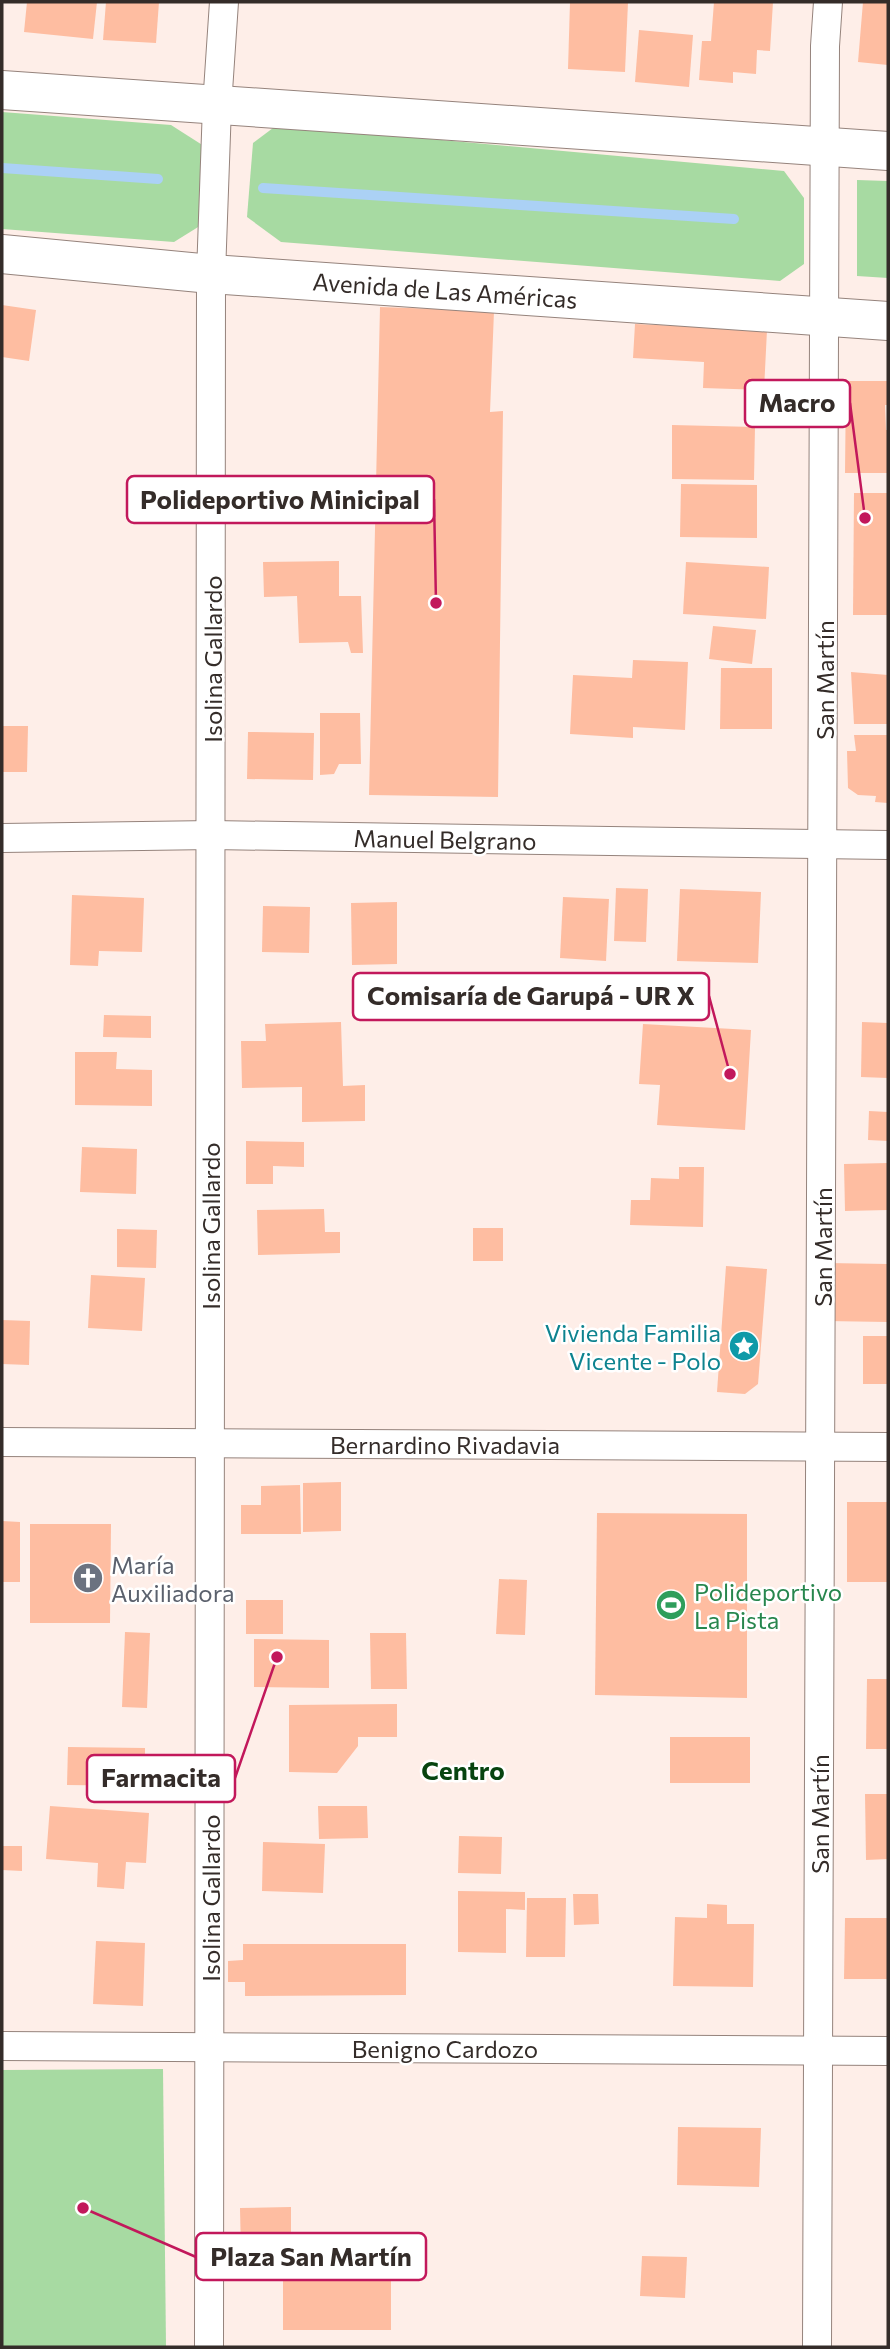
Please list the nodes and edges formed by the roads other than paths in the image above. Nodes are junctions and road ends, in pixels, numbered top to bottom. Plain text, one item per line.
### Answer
1 (224, 2) edge
2 (828, 2) edge
3 (2, 90) edge
4 (218, 106) junction
5 (825, 148) junction
6 (888, 150) edge
7 (2, 254) edge
8 (211, 274) junction
9 (824, 317) junction
10 (888, 321) edge
11 (212, 835) junction
12 (2, 838) edge
13 (823, 845) junction
14 (888, 845) edge
15 (2, 1442) edge
16 (209, 1443) junction
17 (821, 1446) junction
18 (888, 1447) edge
19 (2, 2046) edge
20 (210, 2046) junction
21 (818, 2051) junction
22 (888, 2051) edge
23 (209, 2347) edge
24 (817, 2347) edge

1 - 4 street, Isolina Gallardo
2 - 5 street, San Martín
3 - 4 main road
4 - 5 main road
4 - 8 street, Isolina Gallardo
5 - 6 main road
5 - 9 street, San Martín
7 - 8 main road, Avenida de Las Américas
8 - 9 main road, Avenida de Las Américas
8 - 11 street, Isolina Gallardo
9 - 10 main road, Avenida de Las Américas
9 - 13 street, San Martín
11 - 12 street, Manuel Belgrano
11 - 13 street, Manuel Belgrano
11 - 16 street, Isolina Gallardo
13 - 14 street, Manuel Belgrano
13 - 17 street, San Martín
15 - 16 street, Bernardino Rivadavia
16 - 17 street, Bernardino Rivadavia
16 - 20 street, Isolina Gallardo
17 - 18 street, Bernardino Rivadavia
17 - 21 street, San Martín
19 - 20 street, Benigno Cardozo
20 - 21 street, Benigno Cardozo
20 - 23 street, Isolina Gallardo
21 - 22 street, Benigno Cardozo
21 - 24 street, San Martín

